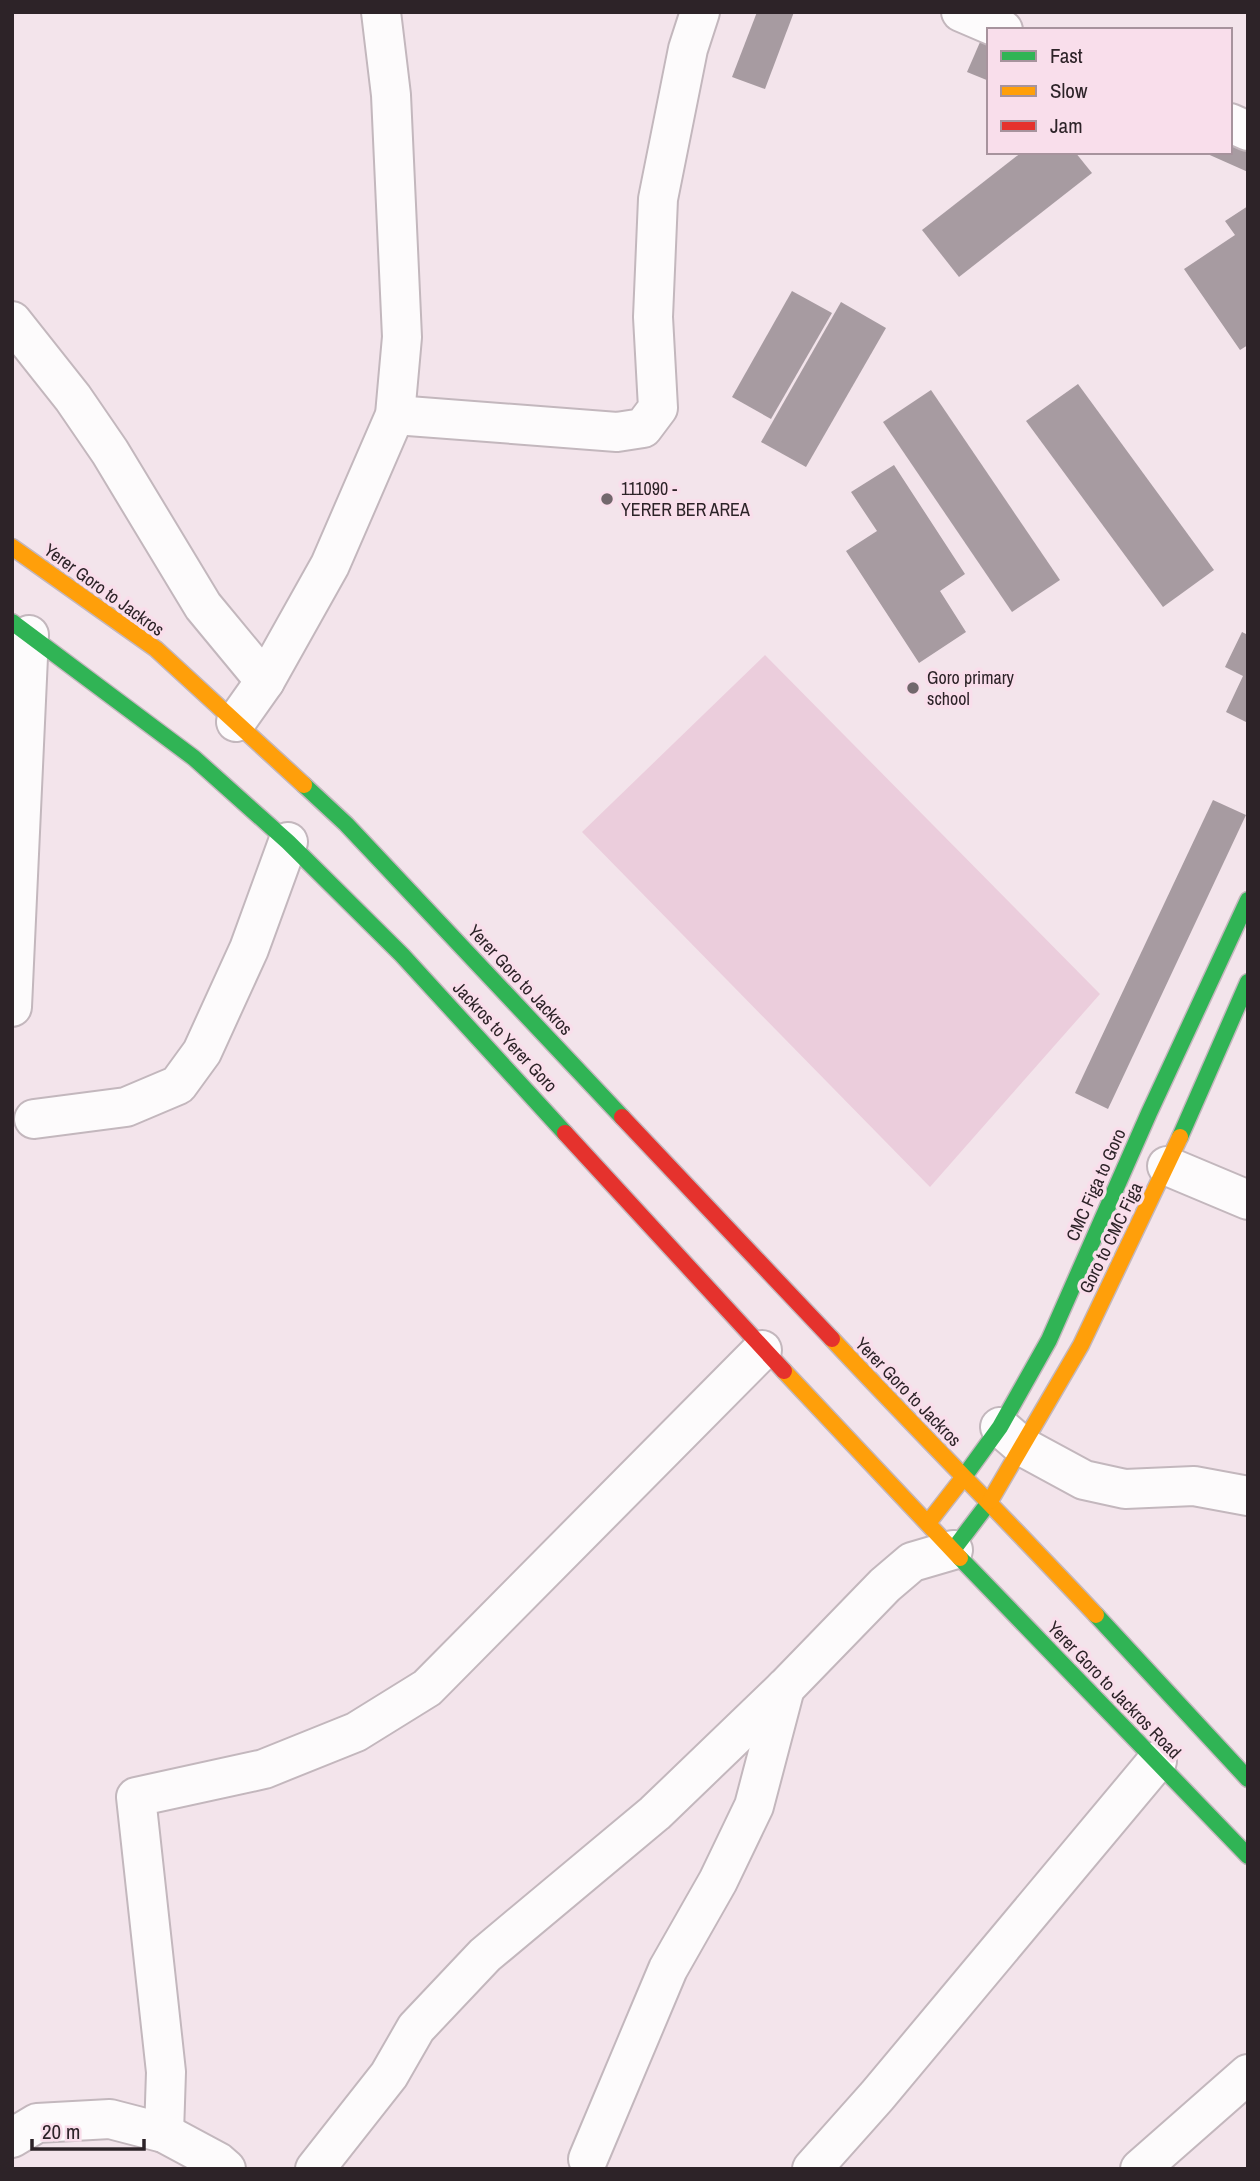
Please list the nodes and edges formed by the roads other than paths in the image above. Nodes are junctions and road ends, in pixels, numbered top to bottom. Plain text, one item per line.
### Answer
1 (381, 12) edge
2 (700, 12) edge
3 (961, 12) edge
4 (998, 28) edge
5 (1232, 124) edge
6 (1248, 131) edge
7 (12, 321) edge
8 (395, 415) junction
9 (12, 547) edge
10 (21, 628) edge
11 (265, 681) junction
12 (236, 722) junction
13 (16, 824) edge
14 (288, 842) junction
15 (1248, 900) edge
16 (1248, 982) edge
17 (12, 1007) edge
18 (34, 1119) dead end
19 (1167, 1166) junction
20 (1248, 1200) edge
21 (762, 1350) junction
22 (1012, 1437) junction
23 (963, 1478) junction
24 (1248, 1496) edge
25 (990, 1501) junction
26 (940, 1536) junction
27 (786, 1687) junction
28 (1157, 1761) junction
29 (1248, 1779) edge
30 (1248, 1856) edge
31 (1248, 2074) edge
32 (164, 2133) junction
33 (12, 2138) edge
34 (588, 2159) dead end
35 (226, 2169) edge
36 (315, 2169) edge
37 (812, 2169) edge
38 (1140, 2169) edge

1 - 8 street
2 - 8 street
3 - 4 street
5 - 6 street
7 - 11 street
8 - 11 street
9 - 12 main road, Yerer Goro to Jackros
10 - 13 street
10 - 14 main road, Jackros to Yerer Goro
11 - 12 street
12 - 23 main road, Yerer Goro to Jackros
13 - 17 street
14 - 18 street
14 - 21 main road, Jackros to Yerer Goro
15 - 22 main road, CMC Figa to Goro
16 - 19 main road, Goro to CMC Figa
19 - 20 street
19 - 22 main road, Goro to CMC Figa
21 - 26 main road, Jackros to Yerer Goro
21 - 32 street
22 - 23 main road, CMC Figa to Goro
22 - 24 street
22 - 25 main road, Goro to CMC Figa
23 - 25 main road, Yerer Goro to Jackros
23 - 26 main road, CMC Figa to Goro
25 - 26 main road, Goro to CMC Figa
25 - 29 main road, Yerer Goro to Jackros
26 - 27 street
26 - 28 main road, Yerer Goro to Jackros Road
27 - 34 street
27 - 36 street
28 - 30 main road, Yerer Goro to Jackros Road
28 - 37 street
31 - 38 street
32 - 33 street
32 - 35 street

